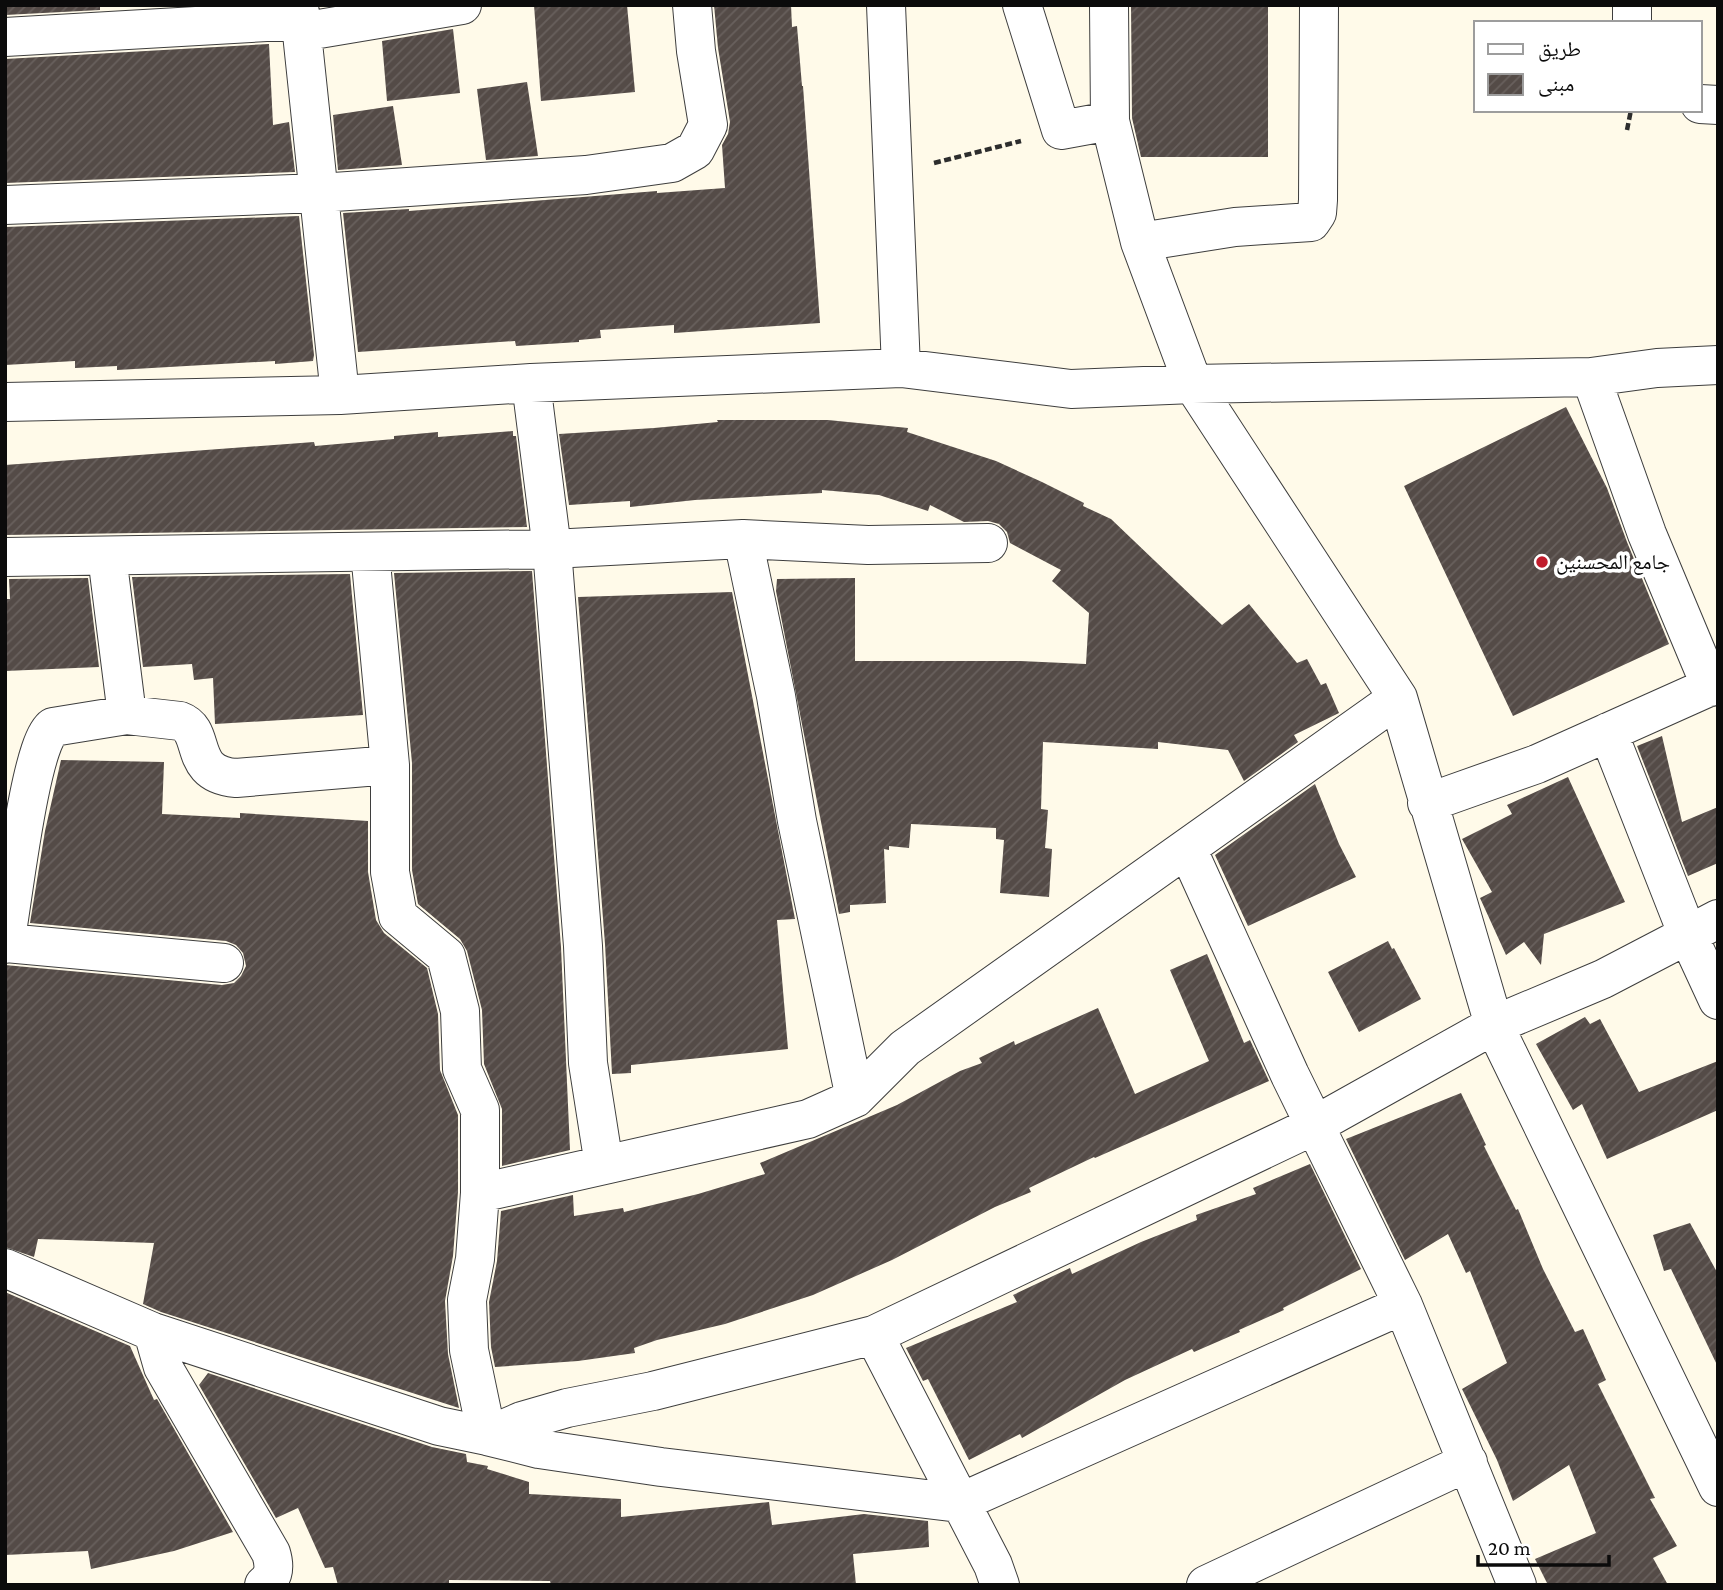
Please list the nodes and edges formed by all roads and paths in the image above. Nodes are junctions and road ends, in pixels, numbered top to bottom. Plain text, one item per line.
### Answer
1 (462, 5) edge
2 (692, 5) edge
3 (886, 5) edge
4 (1022, 5) edge
5 (1109, 5) edge
6 (1319, 5) edge
7 (301, 19) edge
8 (5, 37) edge
9 (1631, 112) edge
10 (1110, 121) junction
11 (1061, 130) junction
12 (1627, 130) dead end
13 (893, 173) junction
14 (319, 193) junction
15 (5, 205) edge
16 (1140, 243) junction
17 (1718, 365) edge
18 (901, 368) junction
19 (1591, 377) junction
20 (531, 383) junction
21 (1194, 384) junction
22 (340, 395) junction
23 (5, 402) edge
24 (743, 539) junction
25 (988, 543) dead end
26 (552, 550) junction
27 (370, 552) junction
28 (107, 556) junction
29 (5, 557) edge
30 (1714, 685) edge
31 (1398, 698) junction
32 (127, 715) junction
33 (1608, 732) junction
34 (390, 765) junction
35 (1427, 803) junction
36 (1186, 848) junction
37 (1702, 926) edge
38 (5, 943) edge
39 (224, 963) dead end
40 (1718, 1000) edge
41 (1494, 1025) junction
42 (855, 1098) junction
43 (1315, 1125) junction
44 (604, 1165) junction
45 (480, 1193) junction
46 (5, 1268) edge
47 (1403, 1305) junction
48 (153, 1332) junction
49 (874, 1335) junction
50 (486, 1436) junction
51 (1468, 1462) junction
52 (1718, 1487) edge
53 (959, 1503) junction
54 (279, 1581) edge
55 (1000, 1585) edge
56 (1206, 1585) edge
57 (1517, 1585) edge

1 - 7 street
2 - 14 street
3 - 13 street
4 - 11 street
5 - 10 street
6 - 16 street
7 - 8 street
7 - 14 street
9 - 12 path
10 - 11 street
10 - 16 street
11 - 13 path
13 - 18 street
14 - 15 street
14 - 22 street
16 - 21 street
17 - 19 street
18 - 20 street
18 - 21 street
19 - 21 street
19 - 30 street
20 - 22 street
20 - 26 street
21 - 31 street
22 - 23 street
24 - 25 street
24 - 26 street
24 - 42 street
26 - 27 street
26 - 44 street
27 - 28 street
27 - 34 street
28 - 29 street
28 - 32 street
30 - 33 street
31 - 35 street
31 - 36 street
32 - 34 street
32 - 38 street
33 - 35 street
33 - 37 street
34 - 45 street
35 - 41 street
36 - 42 street
36 - 43 street
37 - 40 street
37 - 41 street
38 - 39 street
41 - 43 street
41 - 52 street
42 - 44 street
43 - 47 street
43 - 49 street
44 - 45 street
45 - 50 street
46 - 48 street
47 - 51 street
47 - 53 street
48 - 50 street
48 - 54 street
49 - 50 street
49 - 53 street
50 - 53 street
51 - 56 street
51 - 57 street
53 - 55 street

